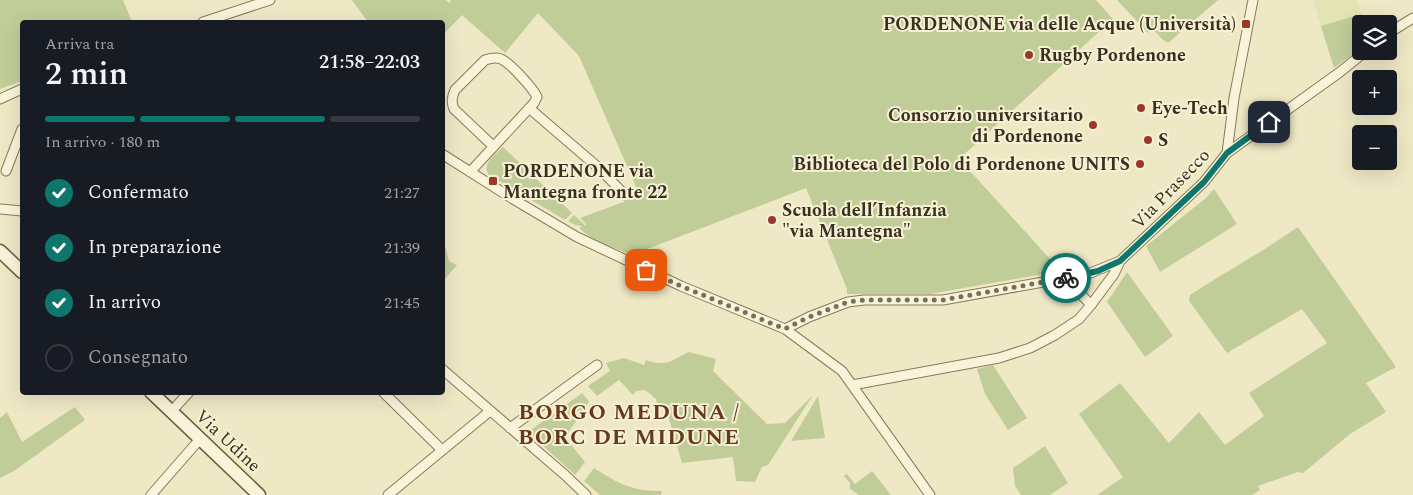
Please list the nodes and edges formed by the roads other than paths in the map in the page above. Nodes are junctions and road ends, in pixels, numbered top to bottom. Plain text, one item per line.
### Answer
1 (270, 0) edge
2 (1253, 0) edge
3 (1413, 18) edge
4 (209, 20) edge
5 (1397, 28) edge
6 (1355, 60) edge
7 (20, 90) edge
8 (0, 99) edge
9 (530, 108) junction
10 (20, 134) edge
11 (493, 146) junction
12 (1227, 153) junction
13 (445, 156) edge
14 (6, 171) dead end
15 (470, 172) junction
16 (625, 195) dead end
17 (0, 209) edge
18 (20, 211) edge
19 (0, 251) edge
20 (1120, 261) junction
21 (20, 270) edge
22 (1062, 279) junction
23 (1091, 304) junction
24 (785, 329) junction
25 (596, 365) dead end
26 (445, 372) edge
27 (852, 385) junction
28 (154, 395) edge
29 (186, 395) edge
30 (386, 395) edge
31 (490, 411) junction
32 (171, 412) junction
33 (510, 428) junction
34 (200, 439) junction
35 (442, 450) junction
36 (151, 495) edge
37 (259, 495) edge
38 (388, 495) edge
39 (586, 495) edge
40 (930, 495) edge

1 - 4 street
2 - 12 street
3 - 5 street
6 - 12 street, Via Prasecco
7 - 8 street
9 - 11 street
9 - 11 street
9 - 16 street
10 - 14 street
11 - 15 street
12 - 20 street, Via Prasecco
13 - 15 street
15 - 24 street
17 - 18 street
19 - 21 main road
20 - 22 street, Via Prasecco
20 - 23 street, Via Prasecco
22 - 23 street
22 - 24 street, Via Prasecco
23 - 27 street, Via Prasecco
24 - 27 street
25 - 33 street
26 - 31 street
27 - 40 street
28 - 32 main road, Via Udine
29 - 32 street
30 - 35 street
31 - 33 street
31 - 35 street
32 - 34 main road, Via Udine
33 - 39 street
34 - 36 street
34 - 37 main road, Via Udine
35 - 38 street

